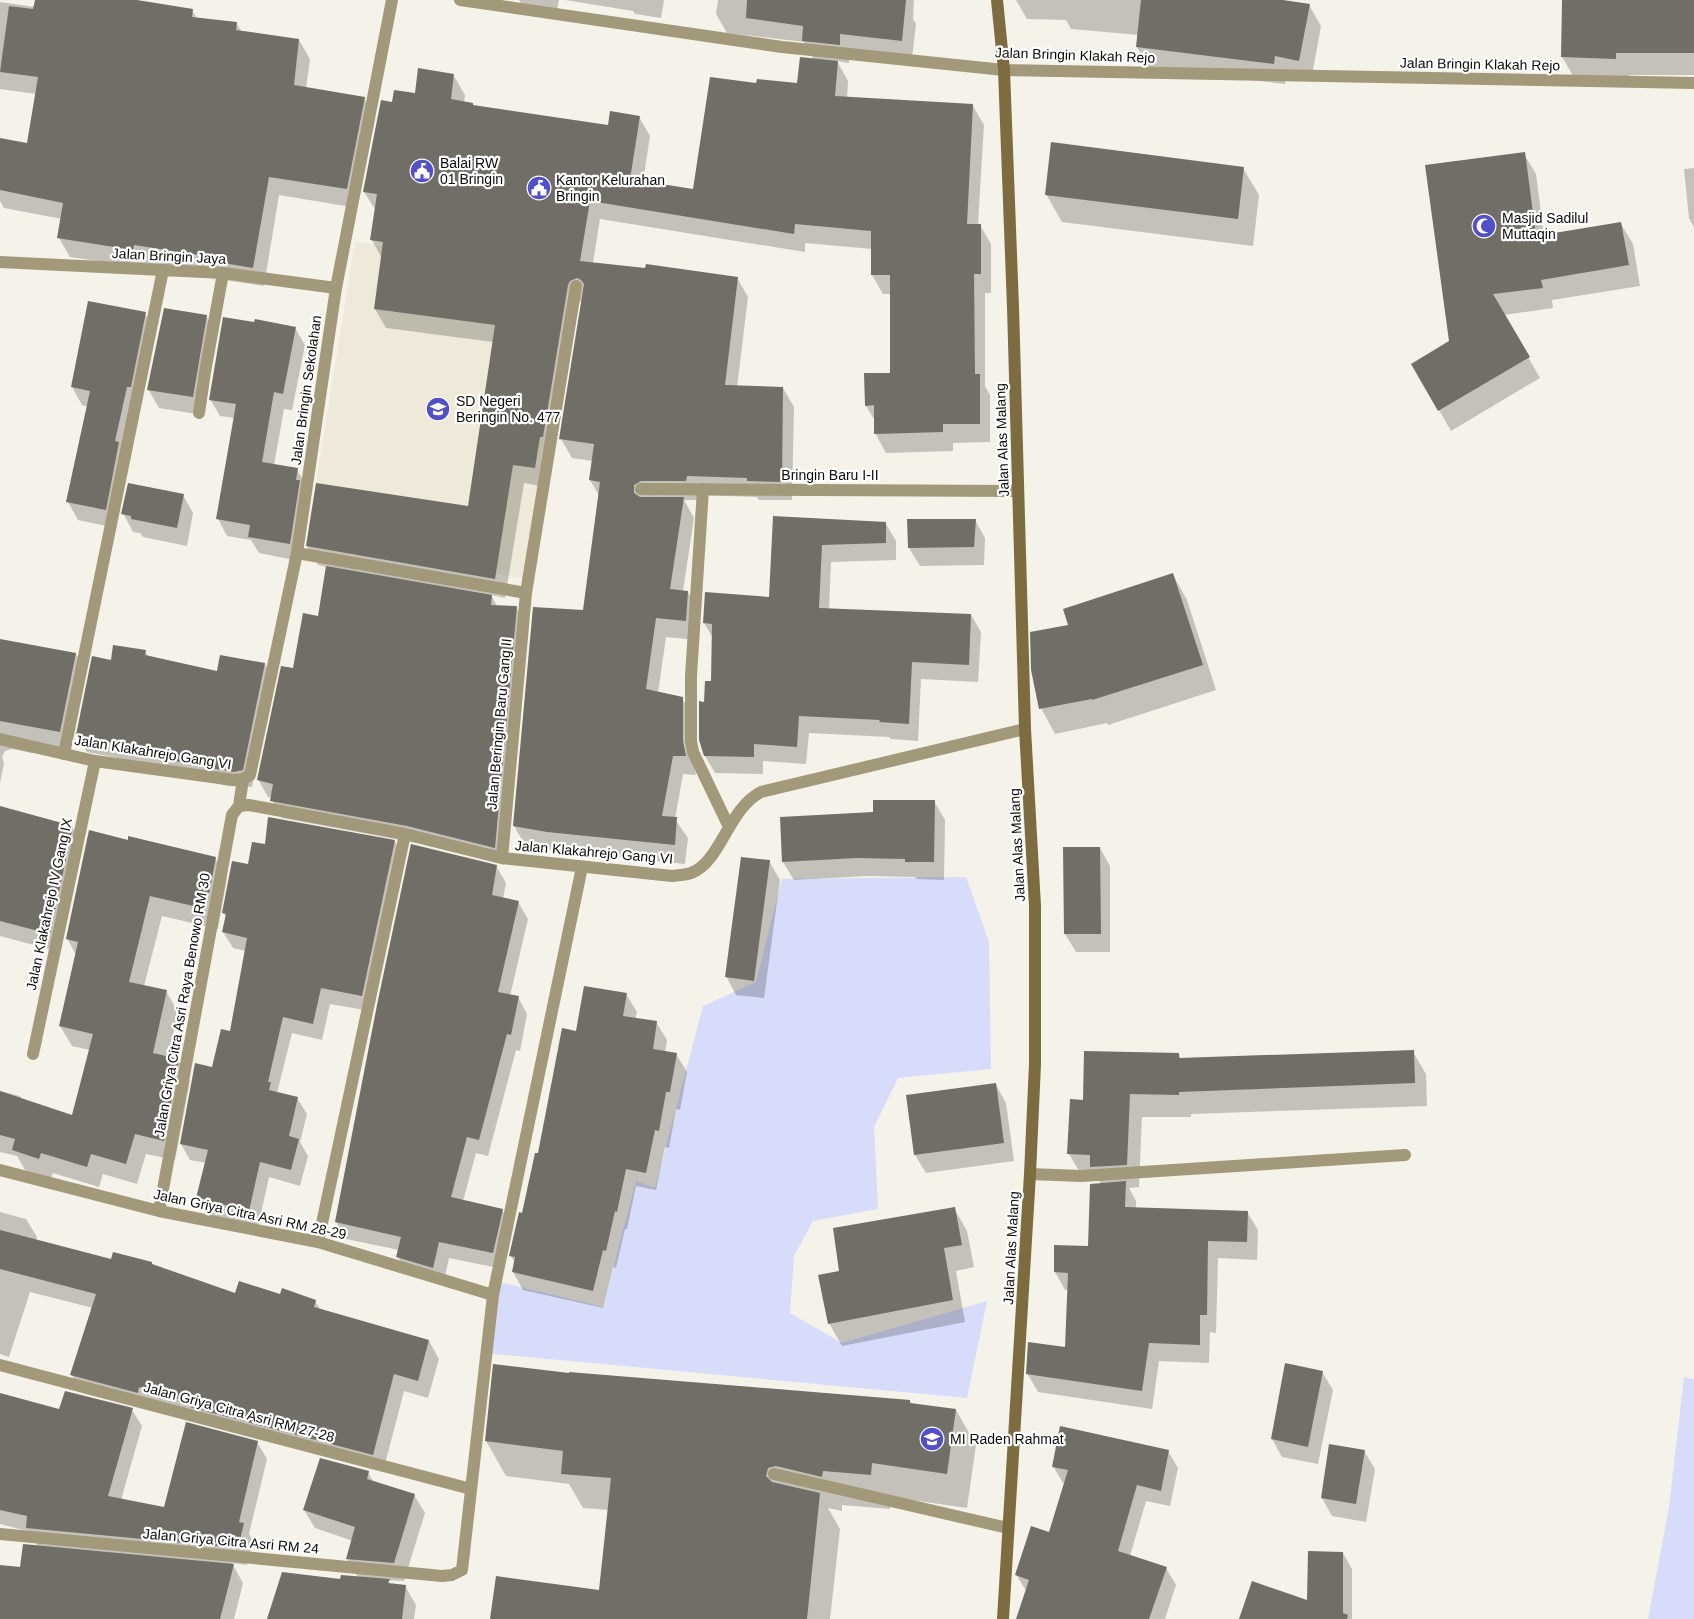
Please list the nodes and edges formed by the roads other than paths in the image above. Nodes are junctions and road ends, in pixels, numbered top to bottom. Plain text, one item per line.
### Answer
1 (392, 0) edge
2 (460, 0) edge
3 (997, 0) edge
4 (1004, 70) junction
5 (1694, 84) edge
6 (0, 262) edge
7 (163, 270) junction
8 (223, 273) junction
9 (576, 286) dead end
10 (336, 288) junction
11 (199, 413) dead end
12 (641, 489) dead end
13 (703, 489) junction
14 (1018, 491) junction
15 (297, 553) junction
16 (526, 593) junction
17 (1026, 729) junction
18 (0, 739) edge
19 (64, 754) junction
20 (95, 761) junction
21 (243, 779) junction
22 (239, 806) junction
23 (729, 827) junction
24 (405, 834) junction
25 (502, 858) junction
26 (582, 867) junction
27 (33, 1054) dead end
28 (1405, 1155) dead end
29 (0, 1170) edge
30 (1030, 1174) junction
31 (160, 1210) junction
32 (318, 1242) junction
33 (493, 1295) junction
34 (0, 1364) edge
35 (774, 1474) dead end
36 (470, 1489) junction
37 (1008, 1528) junction
38 (0, 1534) edge
39 (1003, 1619) edge

1 - 10 street, Jalan Bringin Sekolahan
2 - 4 street, Jalan Bringin Klakah Rejo
3 - 4 main road, Jalan Alas Malang
4 - 5 street, Jalan Bringin Klakah Rejo
4 - 14 main road, Jalan Alas Malang
6 - 7 street, Jalan Bringin Jaya
7 - 8 street, Jalan Bringin Jaya
7 - 19 street
8 - 10 street, Jalan Bringin Jaya
8 - 11 street
9 - 16 street, Jalan Beringin Baru Gang II
10 - 15 street, Jalan Bringin Sekolahan
12 - 13 street, Bringin Baru I-II
13 - 14 street, Bringin Baru I-II
13 - 23 street
14 - 17 main road, Jalan Alas Malang
15 - 16 street
15 - 21 street, Jalan Bringin Sekolahan
16 - 25 street, Jalan Beringin Baru Gang II
17 - 23 street, Jalan Klakahrejo Gang VI
17 - 30 main road, Jalan Alas Malang
18 - 19 street, Jalan Klakahrejo Gang VI
19 - 20 street, Jalan Klakahrejo Gang VI
20 - 21 street, Jalan Klakahrejo Gang VI
20 - 27 street, Jalan Klakahrejo IV Gang IX
21 - 22 street, Jalan Griya Citra Asri Raya Benowo RM 30
22 - 24 street, Jalan Klakahrejo Gang VI
22 - 31 street, Jalan Griya Citra Asri Raya Benowo RM 30
23 - 26 street, Jalan Klakahrejo Gang VI
24 - 25 street, Jalan Klakahrejo Gang VI
24 - 32 street
25 - 26 street, Jalan Klakahrejo Gang VI
26 - 33 street
28 - 30 street
29 - 31 street, Jalan Griya Citra Asri RM 28-29
30 - 37 main road, Jalan Alas Malang
31 - 32 street, Jalan Griya Citra Asri RM 28-29
32 - 33 street, Jalan Griya Citra Asri RM 28-29
33 - 36 street
34 - 36 street, Jalan Griya Citra Asri RM 27-28
35 - 37 street
36 - 38 street, Jalan Griya Citra Asri RM 24
37 - 39 main road, Jalan Alas Malang

